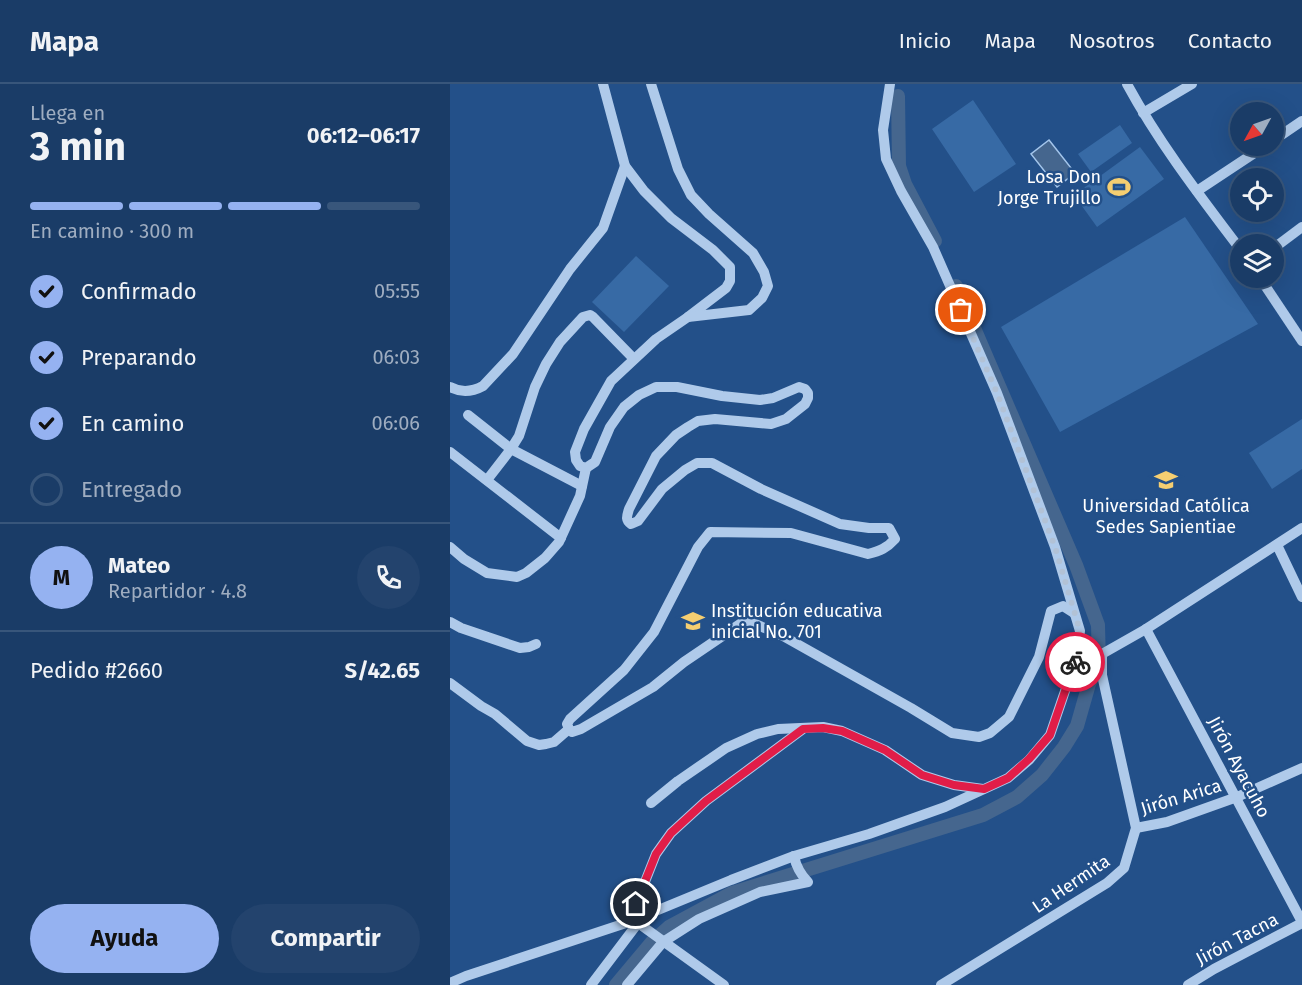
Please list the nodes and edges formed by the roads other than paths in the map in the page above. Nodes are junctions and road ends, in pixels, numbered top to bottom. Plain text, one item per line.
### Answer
1 (603, 84) edge
2 (651, 84) edge
3 (890, 84) edge
4 (1127, 84) edge
5 (1192, 84) edge
6 (1143, 113) junction
7 (1302, 121) edge
8 (1284, 133) edge
9 (1250, 156) edge
10 (625, 166) junction
11 (1197, 191) junction
12 (1302, 227) edge
13 (1230, 236) edge
14 (1284, 240) edge
15 (1267, 288) edge
16 (688, 317) junction
17 (1300, 335) edge
18 (634, 359) junction
19 (450, 387) edge
20 (468, 415) dead end
21 (511, 450) junction
22 (450, 452) edge
23 (586, 468) junction
24 (487, 480) junction
25 (582, 486) junction
26 (1302, 528) edge
27 (561, 538) junction
28 (1277, 545) junction
29 (450, 547) edge
30 (1302, 597) edge
31 (1074, 613) junction
32 (450, 622) edge
33 (1146, 629) junction
34 (536, 644) dead end
35 (450, 683) edge
36 (569, 729) junction
37 (803, 729) junction
38 (1302, 768) edge
39 (984, 789) junction
40 (1237, 797) junction
41 (651, 803) dead end
42 (1136, 828) junction
43 (795, 859) junction
44 (634, 922) junction
45 (1302, 922) edge
46 (661, 940) junction
47 (450, 983) edge
48 (591, 985) edge
49 (627, 985) edge
50 (724, 985) edge
51 (941, 985) edge
52 (1188, 985) edge

1 - 10 street
2 - 16 street
3 - 31 street
4 - 6 street
5 - 6 street
6 - 11 street
7 - 8 street
9 - 11 street
10 - 16 street
10 - 19 street
11 - 13 street
12 - 14 street
15 - 17 street
16 - 18 street
18 - 21 street
18 - 23 street
20 - 21 street
21 - 24 street
21 - 25 street
22 - 24 street
23 - 25 street
23 - 36 street
24 - 27 street
25 - 27 street
26 - 28 street
27 - 29 street
28 - 30 street
28 - 33 street
31 - 36 street
31 - 39 street
32 - 34 street
33 - 40 street, Jirón Ayacuho
33 - 42 street, La Hermita
35 - 36 street
37 - 39 street
37 - 41 street
37 - 44 street
38 - 40 street, Jirón Arica
39 - 43 street
40 - 42 street, Jirón Arica
40 - 45 street, Jirón Ayacuho
42 - 51 street, La Hermita
43 - 44 street
43 - 46 street
44 - 46 street
44 - 47 street
44 - 48 street
45 - 52 street, Jirón Tacna
46 - 49 street
46 - 50 street

